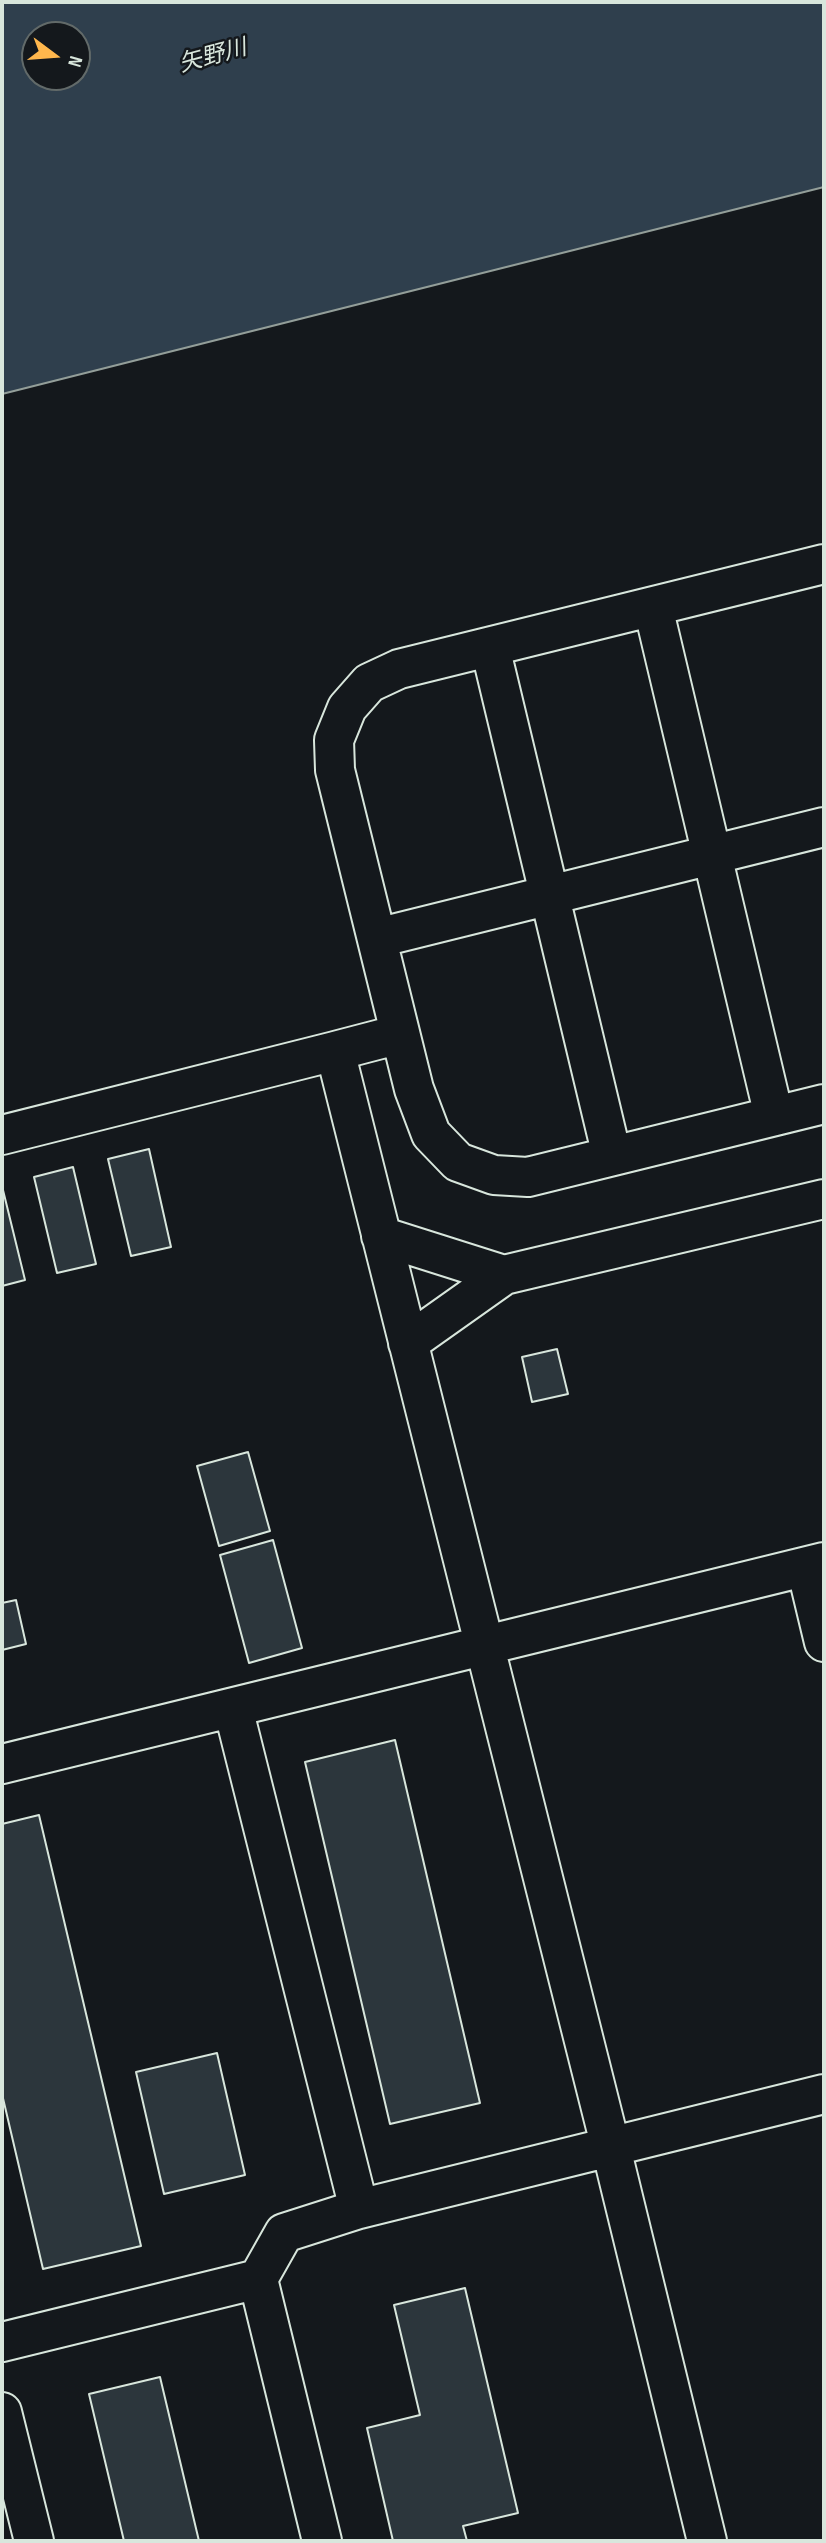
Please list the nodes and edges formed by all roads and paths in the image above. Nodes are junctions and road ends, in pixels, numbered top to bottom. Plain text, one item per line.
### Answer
1 (824, 567) edge
2 (653, 607) junction
3 (490, 647) junction
4 (824, 827) edge
5 (712, 855) junction
6 (549, 895) junction
7 (377, 938) junction
8 (400, 1034) junction
9 (335, 1051) junction
10 (824, 1104) edge
11 (774, 1116) junction
12 (2, 1135) edge
13 (612, 1156) junction
14 (824, 1199) edge
15 (381, 1236) junction
16 (504, 1275) junction
17 (408, 1343) junction
18 (815, 1565) edge
19 (824, 1642) edge
20 (484, 1646) junction
21 (233, 1707) junction
22 (2, 1764) edge
23 (824, 2094) edge
24 (611, 2148) junction
25 (359, 2209) junction
26 (258, 2279) junction
27 (2, 2342) edge
28 (2, 2412) edge
29 (34, 2541) edge
30 (322, 2541) edge
31 (707, 2541) edge

1 - 2 lane
2 - 3 lane
2 - 5 lane
3 - 6 lane
3 - 7 lane
4 - 5 lane
5 - 6 lane
5 - 11 lane
6 - 7 lane
6 - 13 lane
7 - 8 lane
8 - 9 lane
8 - 13 lane
9 - 12 lane
9 - 15 lane
10 - 11 lane
11 - 13 lane
14 - 16 lane
15 - 16 lane
15 - 17 lane
16 - 17 lane
17 - 20 lane
18 - 19 lane
18 - 20 lane
20 - 21 lane
20 - 24 lane
21 - 22 lane
21 - 25 lane
23 - 24 lane
24 - 25 lane
24 - 31 lane
25 - 26 lane
26 - 27 lane
26 - 30 lane
28 - 29 lane

